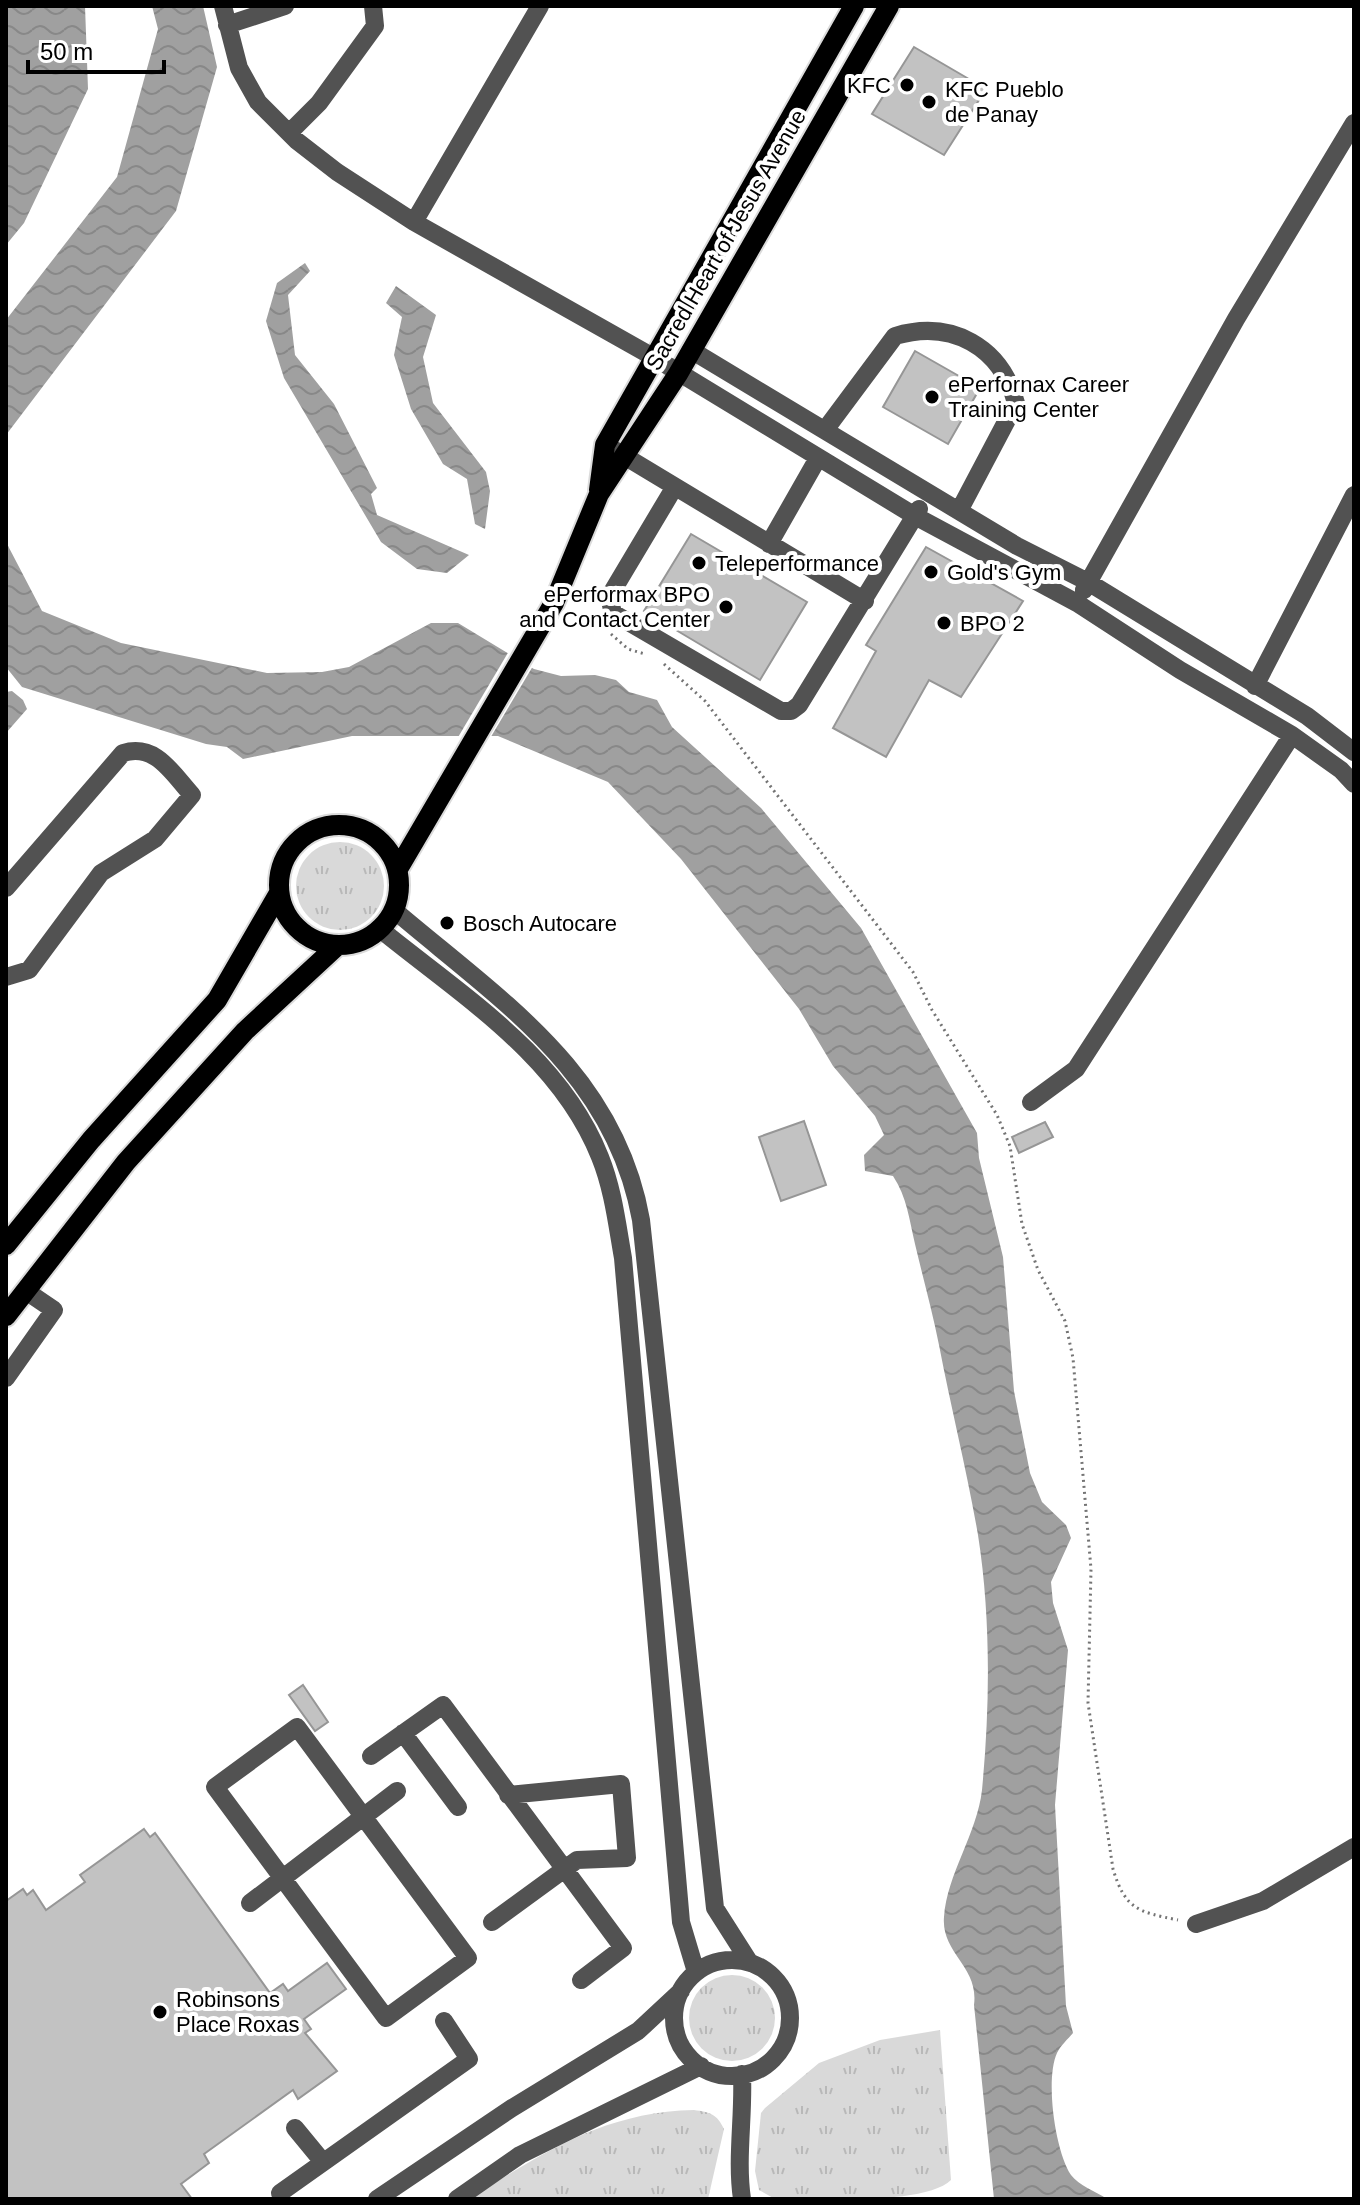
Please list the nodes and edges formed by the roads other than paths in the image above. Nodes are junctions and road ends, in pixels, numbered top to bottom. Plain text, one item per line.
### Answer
1 (223, 6) edge
2 (285, 6) edge
3 (373, 6) edge
4 (540, 6) edge
5 (854, 6) edge
6 (889, 6) edge
7 (227, 25) junction
8 (1354, 123) edge
9 (289, 133) junction
10 (414, 222) junction
11 (691, 350) junction
12 (655, 358) junction
13 (678, 374) junction
14 (825, 430) junction
15 (605, 445) junction
16 (625, 457) junction
17 (818, 458) junction
18 (674, 488) junction
19 (929, 493) junction
20 (599, 494) junction
21 (1354, 495) edge
22 (959, 511) junction
23 (915, 516) junction
24 (769, 544) junction
25 (1017, 546) junction
26 (1006, 562) junction
27 (1088, 582) junction
28 (865, 601) junction
29 (1077, 603) junction
30 (1255, 686) junction
31 (1292, 735) junction
32 (1354, 752) edge
33 (1354, 784) edge
34 (398, 869) junction
35 (6, 888) edge
36 (279, 893) junction
37 (394, 910) junction
38 (380, 929) junction
39 (338, 945) junction
40 (6, 977) edge
41 (1031, 1102) dead end
42 (6, 1245) edge
43 (26, 1291) junction
44 (6, 1316) edge
45 (6, 1378) edge
46 (403, 1733) junction
47 (371, 1756) dead end
48 (397, 1791) dead end
49 (508, 1795) junction
50 (458, 1807) dead end
51 (363, 1817) junction
52 (1354, 1847) edge
53 (563, 1870) junction
54 (283, 1878) junction
55 (250, 1903) dead end
56 (492, 1922) dead end
57 (1196, 1924) road end
58 (750, 1963) junction
59 (696, 1972) junction
60 (581, 1980) dead end
61 (681, 1991) junction
62 (444, 2021) dead end
63 (701, 2066) junction
64 (742, 2074) junction
65 (295, 2128) dead end
66 (323, 2162) junction
67 (280, 2193) dead end
68 (377, 2199) edge
69 (457, 2199) edge
70 (742, 2199) edge

1 - 7 street
2 - 7 street
3 - 9 street
4 - 10 street
5 - 12 main road, Sacred Heart of Jesus Avenue
6 - 11 main road, Sacred Heart of Jesus Avenue
7 - 9 street
8 - 27 street
9 - 10 street
10 - 12 street
11 - 13 main road, Sacred Heart of Jesus Avenue
11 - 14 street
12 - 13 street
12 - 15 main road, Sacred Heart of Jesus Avenue
13 - 16 main road, Sacred Heart of Jesus Avenue
13 - 17 street
14 - 19 street
14 - 22 street
15 - 16 street
15 - 20 main road, Sacred Heart of Jesus Avenue
16 - 18 street
16 - 20 main road, Sacred Heart of Jesus Avenue
17 - 23 street
17 - 24 street
18 - 24 street
18 - 28 street
19 - 22 street
19 - 23 street
20 - 34 main road, Sacred Heart of Jesus Avenue
21 - 30 street
22 - 25 street
23 - 26 street
23 - 28 street
24 - 28 street
25 - 26 street
25 - 27 street
26 - 29 street
27 - 29 street
27 - 30 street
29 - 31 street
30 - 32 street
31 - 33 street
31 - 41 street
34 - 36 main road
34 - 37 main road
35 - 40 street
36 - 39 main road
36 - 42 main road
37 - 38 main road
37 - 58 street
38 - 39 main road
38 - 59 street
39 - 43 main road
43 - 44 main road
43 - 45 street
46 - 47 street
46 - 49 street
46 - 50 street
48 - 51 street
49 - 53 street
49 - 53 street
51 - 54 street
51 - 54 street
51 - 54 street
52 - 57 street
53 - 56 street
53 - 60 street
54 - 55 street
58 - 59 street
58 - 64 street
59 - 61 street
61 - 63 street
61 - 68 street
62 - 66 street
63 - 64 street
63 - 69 street
64 - 70 street
65 - 66 street
66 - 67 street

